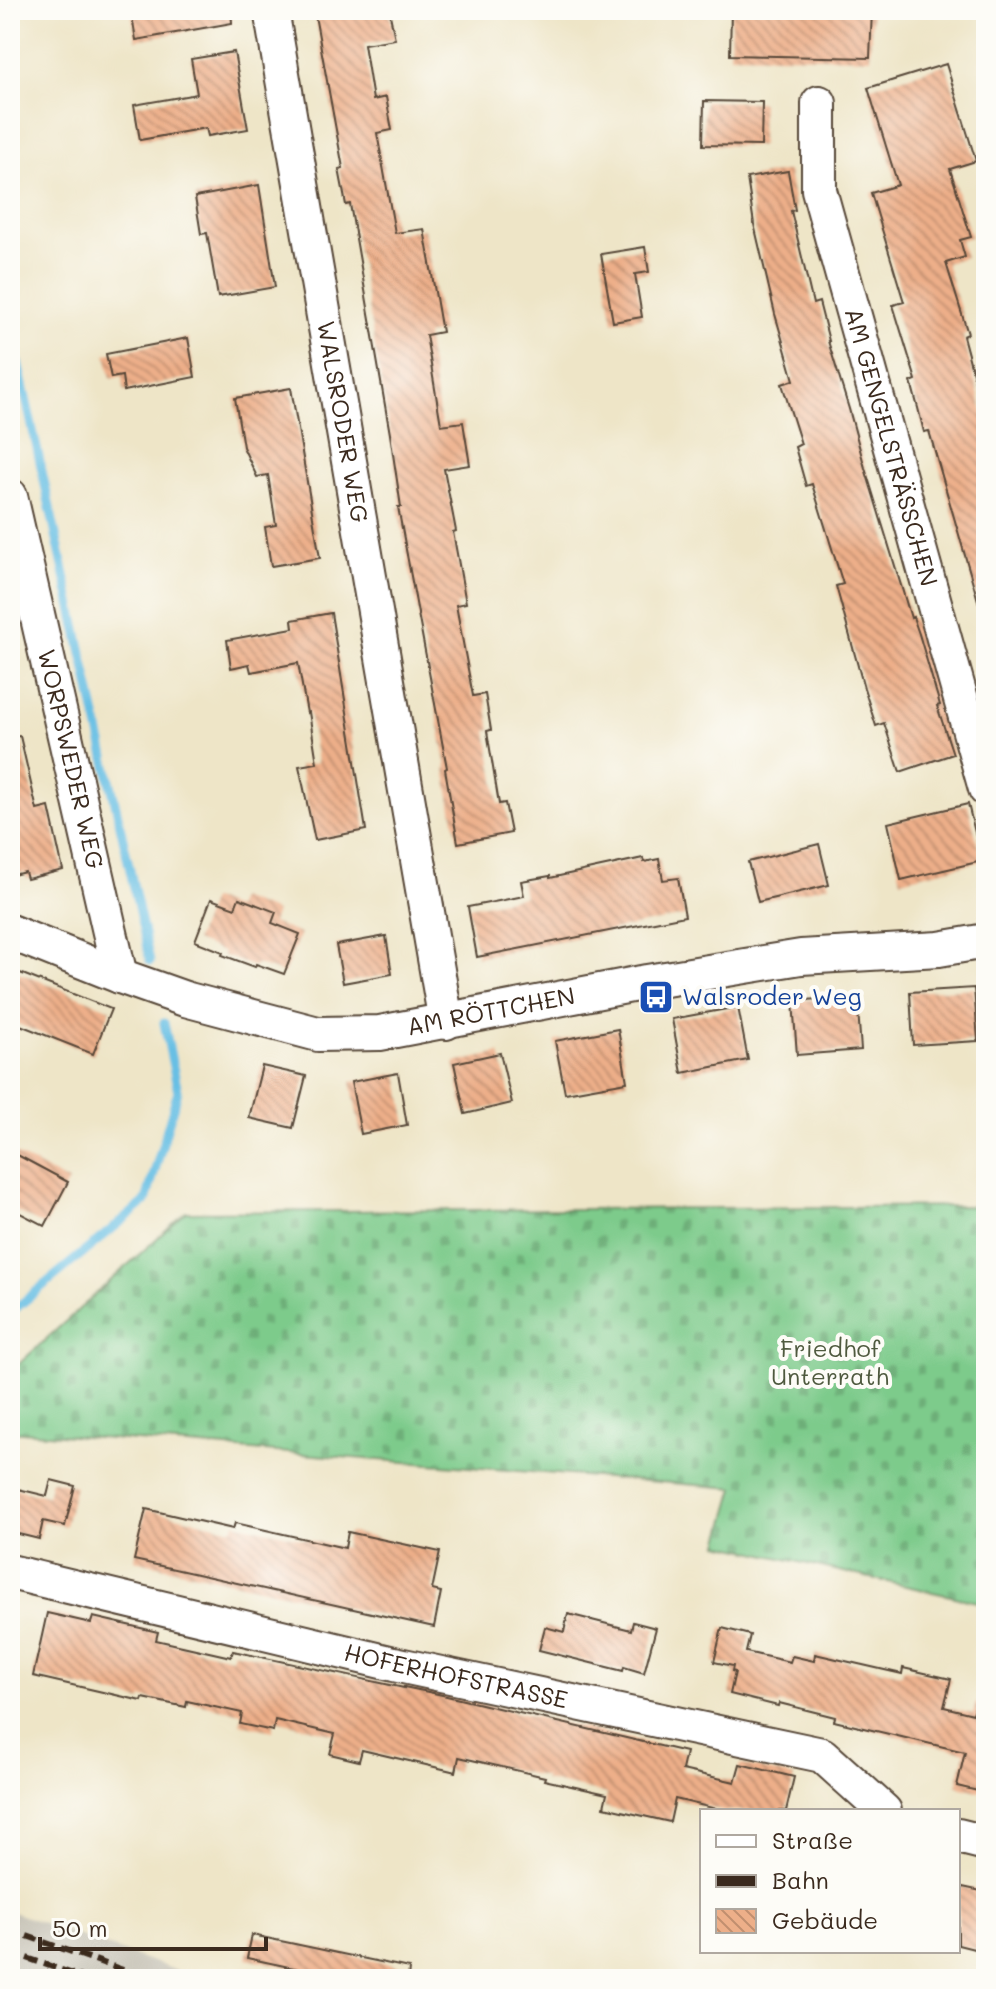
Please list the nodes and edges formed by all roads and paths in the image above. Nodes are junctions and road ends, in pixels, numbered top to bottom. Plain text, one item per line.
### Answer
1 (271, 10) edge
2 (819, 103) dead end
3 (10, 496) edge
4 (986, 789) edge
5 (10, 932) edge
6 (986, 941) edge
7 (120, 976) junction
8 (446, 1022) junction
9 (10, 1572) edge
10 (882, 1809) edge
11 (960, 1836) edge
12 (986, 1843) edge

1 - 8 street, WALSRODER WEG
2 - 4 street, AM GENGELSTRÄSSCHEN
3 - 7 street, WORPSWEDER WEG
5 - 7 street, AM RÖTTCHEN
6 - 8 street, AM RÖTTCHEN
7 - 8 street, AM RÖTTCHEN
9 - 10 street, HOFERHOFSTRASSE
11 - 12 street

